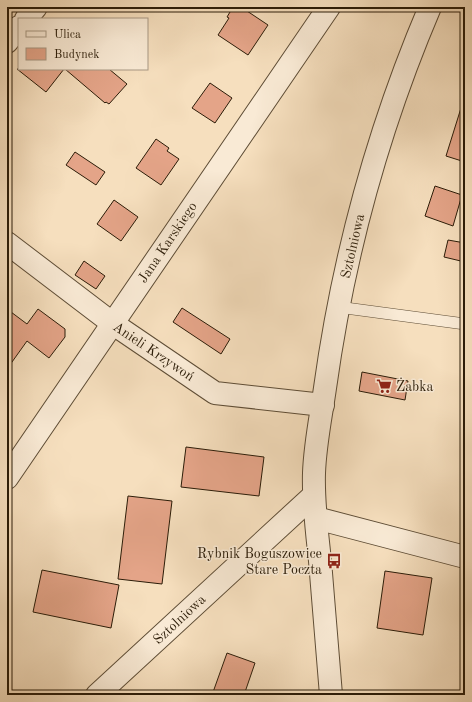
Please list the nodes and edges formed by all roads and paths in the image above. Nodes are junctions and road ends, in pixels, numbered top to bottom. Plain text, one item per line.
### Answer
1 (36, 7) edge
2 (329, 7) edge
3 (430, 7) edge
4 (27, 18) edge
5 (18, 28) edge
6 (7, 42) edge
7 (7, 243) edge
8 (338, 307) junction
9 (112, 323) junction
10 (465, 324) edge
11 (323, 405) junction
12 (7, 478) edge
13 (314, 495) junction
14 (316, 518) junction
15 (465, 557) edge
16 (96, 695) edge
17 (331, 695) edge

1 - 4 street
2 - 9 street, Jana Karskiego
3 - 8 street, Sztolniowa
5 - 6 street
7 - 9 street, Anieli Krzywoń
8 - 10 lane
8 - 11 street, Sztolniowa
9 - 11 street, Anieli Krzywoń
9 - 12 street, Jana Karskiego
11 - 13 street, Sztolniowa
13 - 14 street, Sztolniowa
13 - 16 street, Sztolniowa
14 - 15 street
14 - 17 street, Sztolniowa

